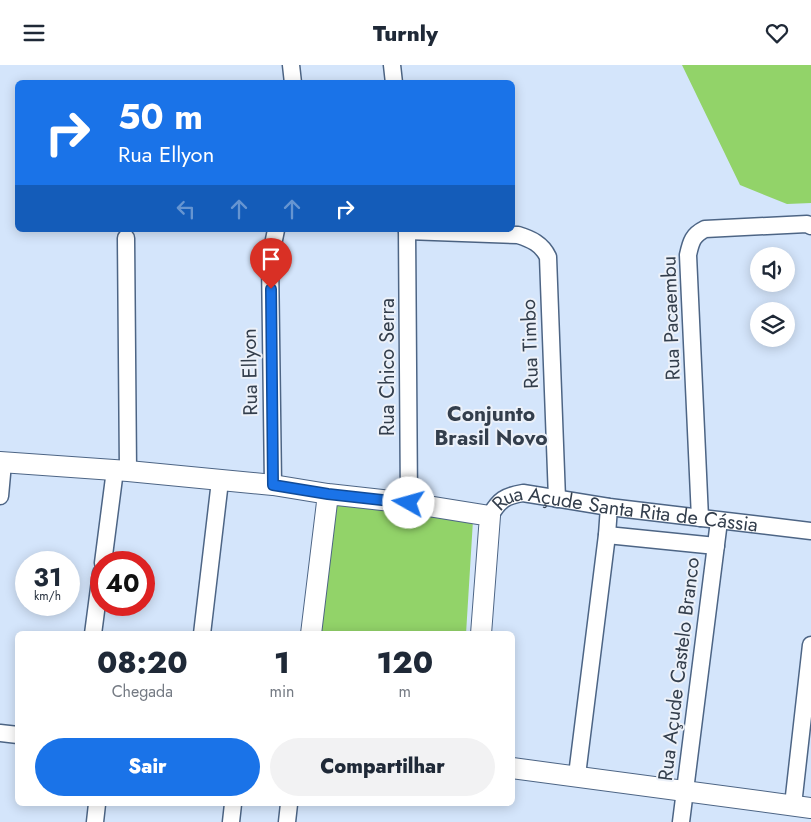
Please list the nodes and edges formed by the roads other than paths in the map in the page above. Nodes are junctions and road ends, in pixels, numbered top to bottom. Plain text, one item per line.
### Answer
1 (291, 65) edge
2 (392, 65) edge
3 (293, 80) edge
4 (394, 80) edge
5 (811, 226) edge
6 (276, 232) edge
7 (407, 232) edge
8 (435, 232) edge
9 (126, 238) dead end
10 (2, 462) edge
11 (122, 471) junction
12 (220, 481) junction
13 (273, 485) junction
14 (328, 494) junction
15 (0, 496) edge
16 (557, 499) junction
17 (409, 503) junction
18 (609, 507) junction
19 (490, 516) junction
20 (700, 519) junction
21 (719, 521) junction
22 (811, 531) edge
23 (607, 535) junction
24 (716, 546) junction
25 (105, 551) edge
26 (95, 616) edge
27 (93, 631) edge
28 (202, 631) edge
29 (310, 631) edge
30 (481, 631) edge
31 (811, 645) edge
32 (0, 733) edge
33 (15, 735) edge
34 (515, 768) edge
35 (577, 775) junction
36 (684, 790) junction
37 (97, 806) edge
38 (233, 806) edge
39 (289, 806) edge
40 (802, 806) edge
41 (95, 822) edge
42 (231, 822) edge
43 (287, 822) edge
44 (680, 822) edge

1 - 3 street
2 - 4 street
5 - 20 street, Rua Pacaembu
6 - 13 street, Rua Ellyon
7 - 17 street, Rua Chico Serra
8 - 16 street, Rua Timbo
9 - 11 street
10 - 11 street, Rua Açude Santa Rita de Cássia
10 - 15 street
11 - 12 street, Rua Açude Santa Rita de Cássia
11 - 25 street
12 - 13 street, Rua Açude Santa Rita de Cássia
12 - 28 street
13 - 14 street, Rua Açude Santa Rita de Cássia
14 - 17 street, Rua Açude Santa Rita de Cássia
14 - 29 street
16 - 18 street, Rua Açude Santa Rita de Cássia
16 - 19 street, Rua Açude Santa Rita de Cássia
17 - 19 street, Rua Açude Santa Rita de Cássia
18 - 20 street, Rua Açude Santa Rita de Cássia
18 - 23 street
19 - 30 street
20 - 21 street, Rua Açude Santa Rita de Cássia
21 - 22 street, Rua Açude Santa Rita de Cássia
21 - 24 street, Rua Açude Castelo Branco
23 - 24 street
23 - 35 street
24 - 36 street, Rua Açude Castelo Branco
26 - 27 street
31 - 40 street
32 - 33 street
34 - 35 street
35 - 36 street
36 - 40 street
36 - 44 street, Rua Açude Castelo Branco
37 - 41 street
38 - 42 street
39 - 43 street

